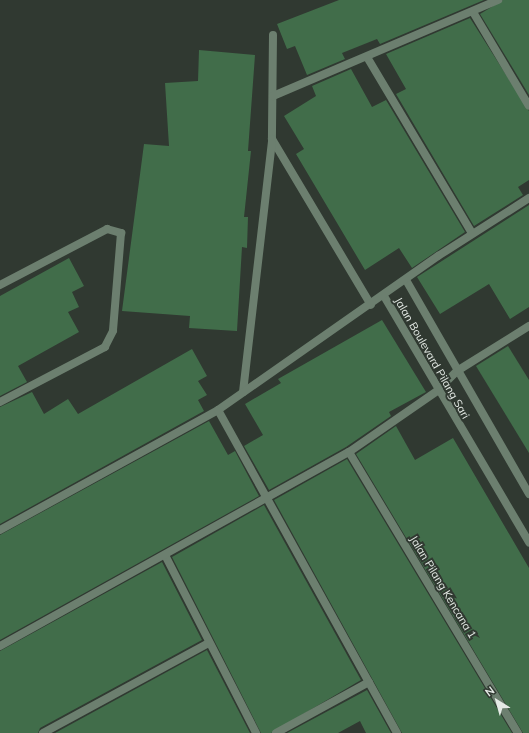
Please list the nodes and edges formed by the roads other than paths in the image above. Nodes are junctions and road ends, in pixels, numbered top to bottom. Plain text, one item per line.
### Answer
1 (498, 0) edge
2 (473, 12) junction
3 (273, 35) dead end
4 (368, 57) junction
5 (273, 96) junction
6 (529, 106) edge
7 (272, 140) junction
8 (529, 198) edge
9 (472, 233) junction
10 (406, 280) junction
11 (0, 285) edge
12 (384, 296) junction
13 (371, 305) junction
14 (529, 326) edge
15 (457, 371) junction
16 (437, 390) junction
17 (244, 392) junction
18 (0, 402) edge
19 (218, 410) junction
20 (349, 452) junction
21 (529, 494) edge
22 (264, 499) junction
23 (0, 530) edge
24 (529, 542) edge
25 (165, 555) junction
26 (210, 643) junction
27 (0, 646) edge
28 (368, 682) junction
29 (43, 733) edge
30 (256, 733) edge
31 (276, 733) edge
32 (397, 733) edge
33 (518, 733) edge

1 - 2 street
2 - 4 street
2 - 6 street
3 - 5 street
4 - 5 street
4 - 9 street
5 - 7 street
7 - 13 street
7 - 17 street
8 - 9 street
9 - 10 street
10 - 12 street, Jalan Boulevard Pilang Sari
10 - 15 street, Jalan Boulevard Pilang Sari
11 - 18 street
12 - 13 street
12 - 16 street, Jalan Boulevard Pilang Sari
13 - 17 street
14 - 15 street
15 - 16 street
15 - 21 street, Jalan Boulevard Pilang Sari
16 - 20 street
16 - 24 street, Jalan Boulevard Pilang Sari
17 - 19 street
19 - 22 street
19 - 23 street
20 - 22 street
20 - 33 street, Jalan Pilang Kencana 1
22 - 25 street
22 - 28 street
25 - 26 street
25 - 27 street
26 - 29 street
26 - 30 street
28 - 31 street
28 - 32 street

